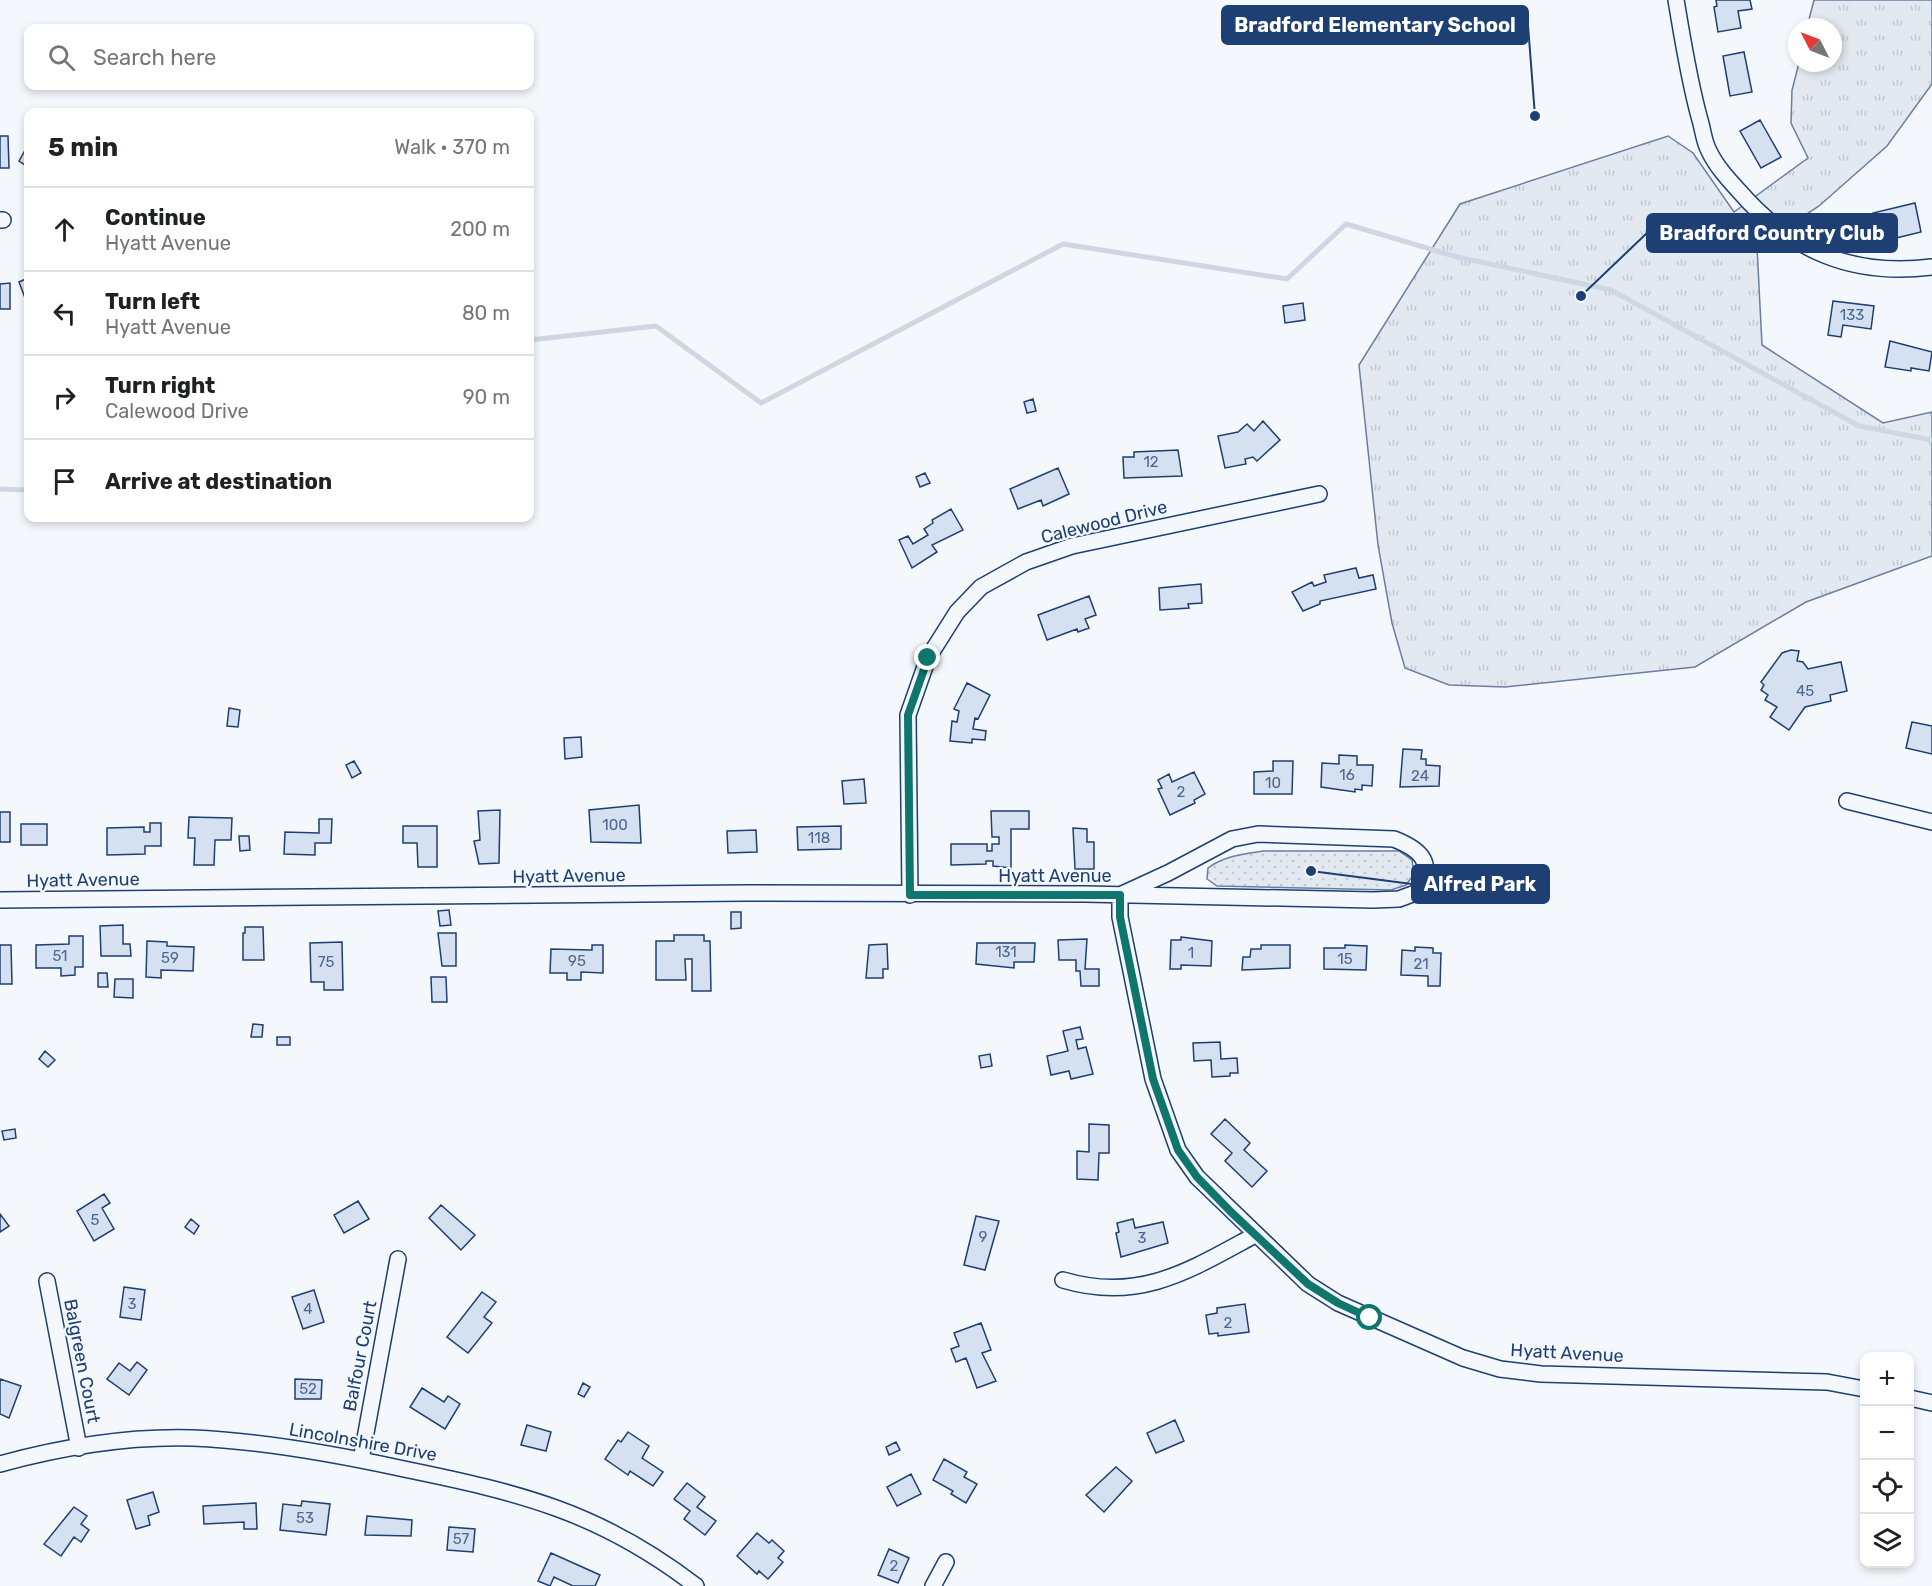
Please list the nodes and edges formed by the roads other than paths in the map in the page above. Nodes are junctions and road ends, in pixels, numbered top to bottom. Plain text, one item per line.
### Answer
1 (1676, 0) edge
2 (1932, 267) edge
3 (1318, 494) dead end
4 (1847, 801) dead end
5 (1932, 822) edge
6 (910, 895) junction
7 (1120, 895) junction
8 (0, 900) edge
9 (1255, 1235) junction
10 (398, 1259) dead end
11 (1063, 1280) dead end
12 (47, 1281) dead end
13 (1860, 1388) edge
14 (1914, 1399) edge
15 (1932, 1403) edge
16 (79, 1448) junction
17 (361, 1460) junction
18 (0, 1464) edge
19 (946, 1562) dead end
20 (696, 1586) edge
21 (933, 1586) edge

1 - 2 street
3 - 6 street, Calewood Drive
4 - 5 street
6 - 7 street, Hyatt Avenue
6 - 8 street, Hyatt Avenue
7 - 7 street
7 - 9 street, Hyatt Avenue
9 - 11 street
9 - 13 street, Hyatt Avenue
10 - 17 street, Balfour Court
12 - 16 street, Balgreen Court
14 - 15 street
16 - 17 street, Lincolnshire Drive
16 - 18 street, Lincolnshire Drive
17 - 20 street, Lincolnshire Drive
19 - 21 street

